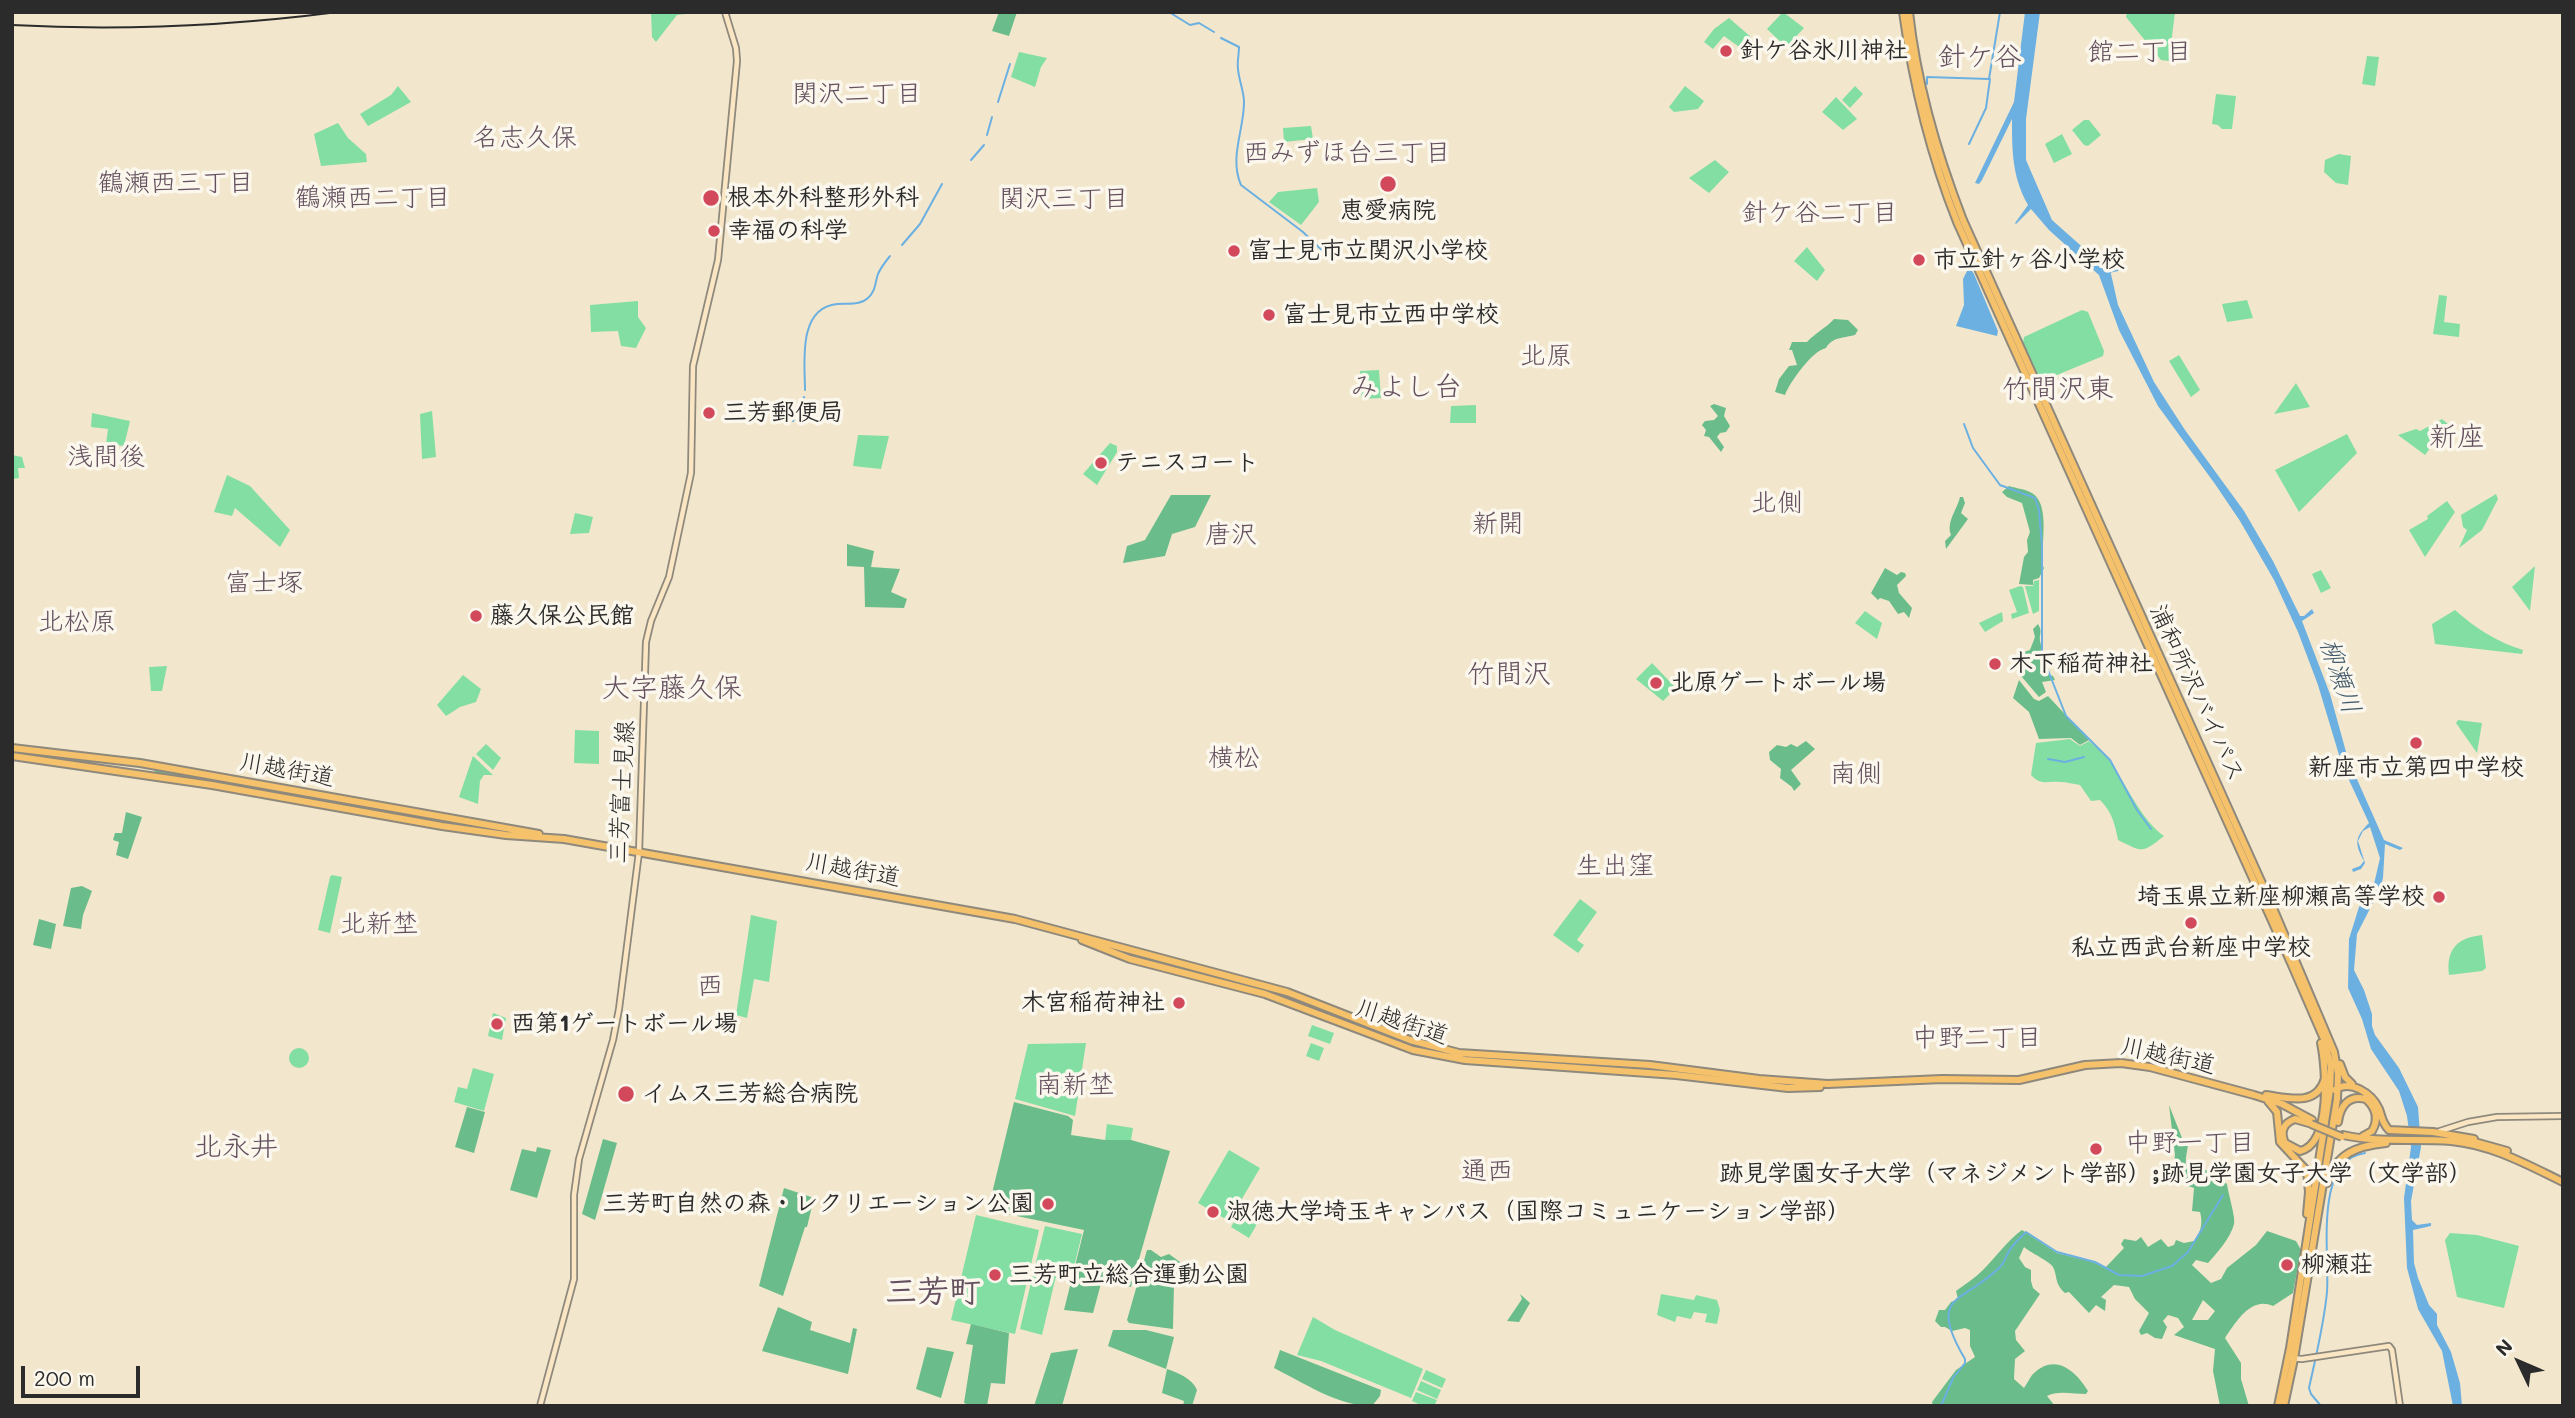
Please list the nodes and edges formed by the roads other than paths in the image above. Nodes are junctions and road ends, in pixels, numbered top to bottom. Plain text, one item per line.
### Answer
1 (725, 12) edge
2 (1903, 12) edge
3 (1909, 12) edge
4 (12, 748) edge
5 (12, 756) edge
6 (554, 838) junction
7 (639, 852) junction
8 (2317, 1007) junction
9 (2318, 1023) junction
10 (2325, 1072) junction
11 (2356, 1087) junction
12 (2338, 1088) junction
13 (2252, 1094) junction
14 (2269, 1101) junction
15 (2563, 1116) edge
16 (2312, 1122) junction
17 (2333, 1123) junction
18 (2343, 1135) junction
19 (2369, 1135) junction
20 (2358, 1136) junction
21 (2394, 1137) junction
22 (2431, 1137) junction
23 (2382, 1138) junction
24 (2323, 1139) junction
25 (2299, 1160) junction
26 (2319, 1162) junction
27 (2563, 1180) edge
28 (2327, 1183) junction
29 (2314, 1237) junction
30 (2303, 1265) junction
31 (2291, 1358) junction
32 (540, 1406) edge
33 (2278, 1406) edge
34 (2284, 1406) edge
35 (2400, 1406) edge

1 - 7 main road, 三芳富士見線
2 - 9 highway, 浦和所沢バイパス
3 - 8 highway, 浦和所沢バイパス
4 - 6 highway, 川越街道
5 - 6 highway, 川越街道
6 - 7 highway, 川越街道
7 - 13 highway, 川越街道
7 - 32 main road, 三芳富士見線
8 - 11 highway
8 - 12 highway, 浦和所沢バイパス
9 - 10 highway
9 - 24 highway, 浦和所沢バイパス
10 - 13 highway
10 - 16 highway
11 - 12 highway
11 - 21 highway
12 - 17 highway, 浦和所沢バイパス
12 - 24 highway
13 - 14 highway, 川越街道
13 - 16 highway, 川越街道
14 - 16 highway, 川越街道
14 - 25 highway
15 - 22 main road
16 - 18 highway, 川越街道, bridge
17 - 26 highway
17 - 29 highway, 浦和所沢バイパス
18 - 20 highway, 川越街道
18 - 21 highway
18 - 23 highway, 川越街道
19 - 20 highway
19 - 21 highway
19 - 28 highway
20 - 23 highway, 川越街道
21 - 22 highway
21 - 23 highway
21 - 28 highway
22 - 27 highway
22 - 27 highway
24 - 26 highway, 浦和所沢バイパス
25 - 26 highway
25 - 30 highway
26 - 30 highway, 浦和所沢バイパス
28 - 29 highway
29 - 31 highway, 浦和所沢バイパス
30 - 31 highway, 浦和所沢バイパス
31 - 33 highway, 浦和所沢バイパス
31 - 34 highway, 浦和所沢バイパス
31 - 35 main road

